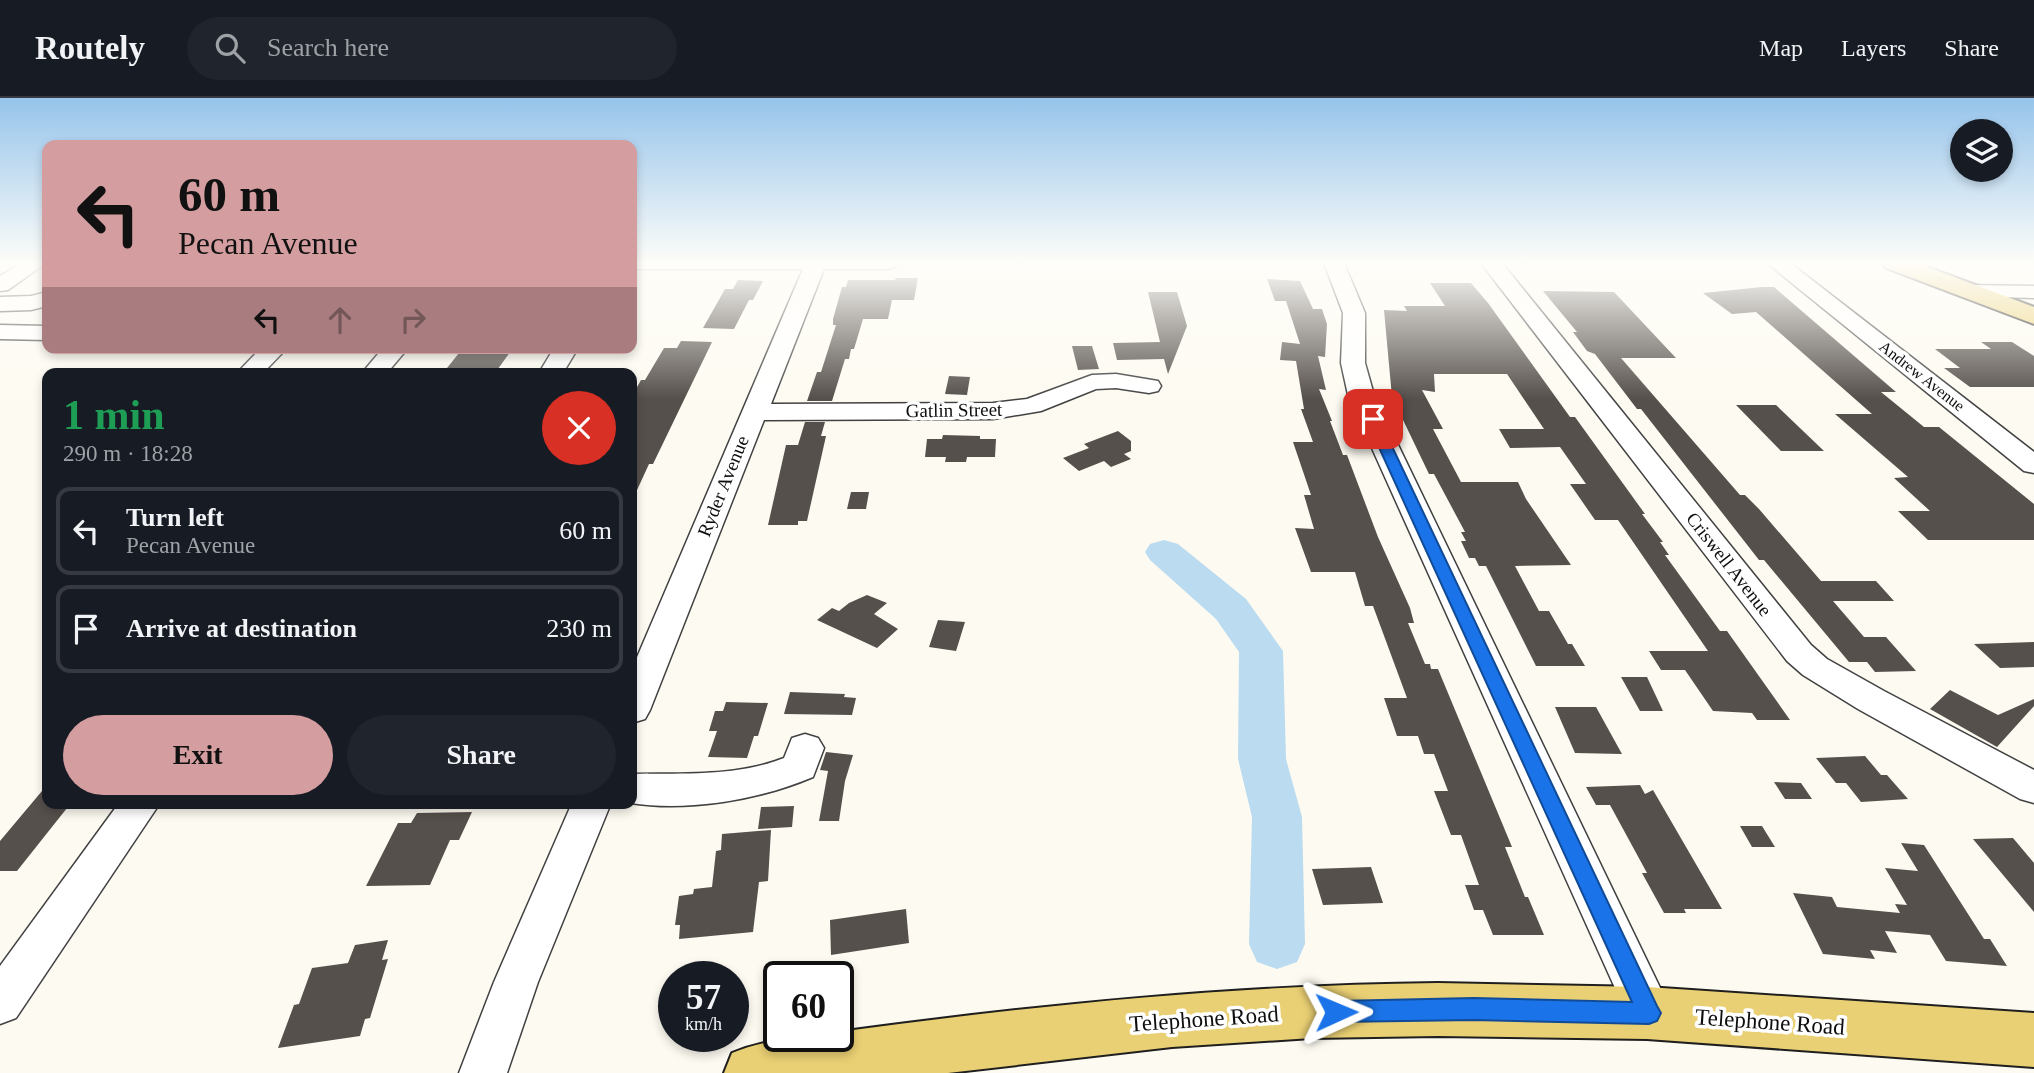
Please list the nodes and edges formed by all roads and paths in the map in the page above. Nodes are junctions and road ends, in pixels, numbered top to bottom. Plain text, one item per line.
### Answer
1 (25, 308) edge
2 (797, 308) edge
3 (1352, 308) edge
4 (1526, 308) edge
5 (1835, 308) edge
6 (2014, 308) edge
7 (2034, 316) edge
8 (0, 322) edge
9 (42, 330) edge
10 (0, 332) edge
11 (269, 354) edge
12 (391, 354) edge
13 (254, 368) edge
14 (378, 368) edge
15 (1149, 386) dead end
16 (753, 412) junction
17 (2034, 465) edge
18 (637, 698) edge
19 (804, 748) dead end
20 (2034, 788) edge
21 (637, 789) edge
22 (137, 809) edge
23 (589, 809) edge
24 (0, 1003) edge
25 (1649, 1013) junction
26 (2034, 1040) edge
27 (482, 1073) edge
28 (753, 1073) edge

1 - 8 street
2 - 16 street, Ryder Avenue
3 - 25 street
4 - 20 street, Criswell Avenue
5 - 17 street, Andrew Avenue
6 - 7 main road
9 - 10 street
11 - 13 street
12 - 14 street
15 - 16 street, Gatlin Street
16 - 18 street, Ryder Avenue
19 - 21 street
22 - 24 street
23 - 27 street
25 - 26 main road, Telephone Road
25 - 28 main road, Telephone Road

